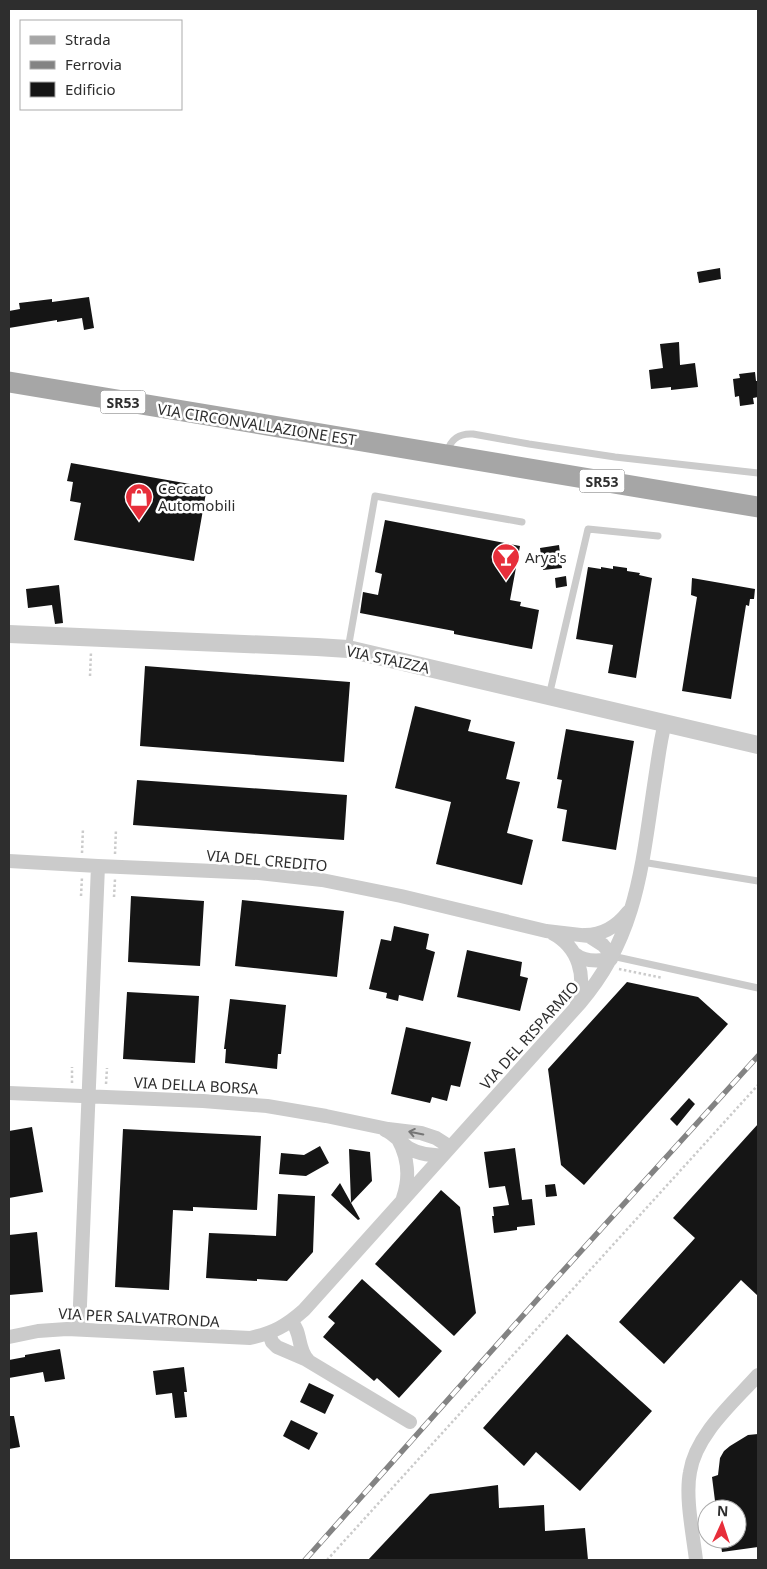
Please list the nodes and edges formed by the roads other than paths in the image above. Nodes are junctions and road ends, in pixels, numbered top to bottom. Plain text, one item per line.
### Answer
1 (9, 382) edge
2 (446, 456) junction
3 (758, 473) edge
4 (758, 507) edge
5 (522, 522) dead end
6 (658, 536) dead end
7 (9, 634) edge
8 (348, 649) junction
9 (549, 696) junction
10 (665, 723) junction
11 (758, 745) edge
12 (9, 861) edge
13 (642, 862) junction
14 (98, 866) junction
15 (758, 881) edge
16 (632, 908) junction
17 (546, 931) junction
18 (583, 935) junction
19 (574, 954) junction
20 (612, 958) junction
21 (758, 988) edge
22 (575, 1008) junction
23 (9, 1093) edge
24 (88, 1096) junction
25 (380, 1128) junction
26 (398, 1139) junction
27 (446, 1151) junction
28 (399, 1205) junction
29 (304, 1310) joint
30 (292, 1321) junction
31 (79, 1329) junction
32 (268, 1333) junction
33 (9, 1336) edge
34 (310, 1362) junction
35 (758, 1375) edge
36 (410, 1422) dead end
37 (696, 1560) edge

1 - 2 main road, VIA CIRCONVALLAZIONE EST / SR53
2 - 3 lane
2 - 4 main road, VIA CIRCONVALLAZIONE EST / SR53
5 - 8 lane
6 - 9 lane
7 - 8 street, VIA STAIZZA
8 - 9 street, VIA STAIZZA
9 - 10 street, VIA STAIZZA
10 - 11 street, VIA STAIZZA
10 - 13 street, VIA DEL RISPARMIO
12 - 14 street, VIA DEL CREDITO
13 - 15 lane
13 - 16 street, VIA DEL RISPARMIO
14 - 17 street, VIA DEL CREDITO
14 - 24 street
16 - 18 street, VIA DEL CREDITO
16 - 20 street, VIA DEL RISPARMIO
17 - 18 street, VIA DEL CREDITO
17 - 19 street, VIA DEL CREDITO
18 - 20 street, VIA DEL CREDITO
19 - 20 street
19 - 22 street, VIA DEL CREDITO
20 - 21 lane
20 - 22 street, VIA DEL RISPARMIO
22 - 27 street, VIA DEL RISPARMIO
23 - 24 street, VIA DELLA BORSA
24 - 25 street, VIA DELLA BORSA
24 - 31 street
25 - 26 street, VIA DELLA BORSA
27 -> 25 street, VIA DELLA BORSA
26 - 27 street, VIA DELLA BORSA
26 - 28 street
27 - 28 street, VIA DEL RISPARMIO
28 - 29 street, VIA DEL RISPARMIO
29 - 30 street, VIA PER SALVATRONDA
30 - 32 street, VIA PER SALVATRONDA
30 - 34 street
31 - 32 street, VIA PER SALVATRONDA
31 - 33 street, VIA PER SALVATRONDA
32 - 34 street
34 - 36 street
35 - 37 street

